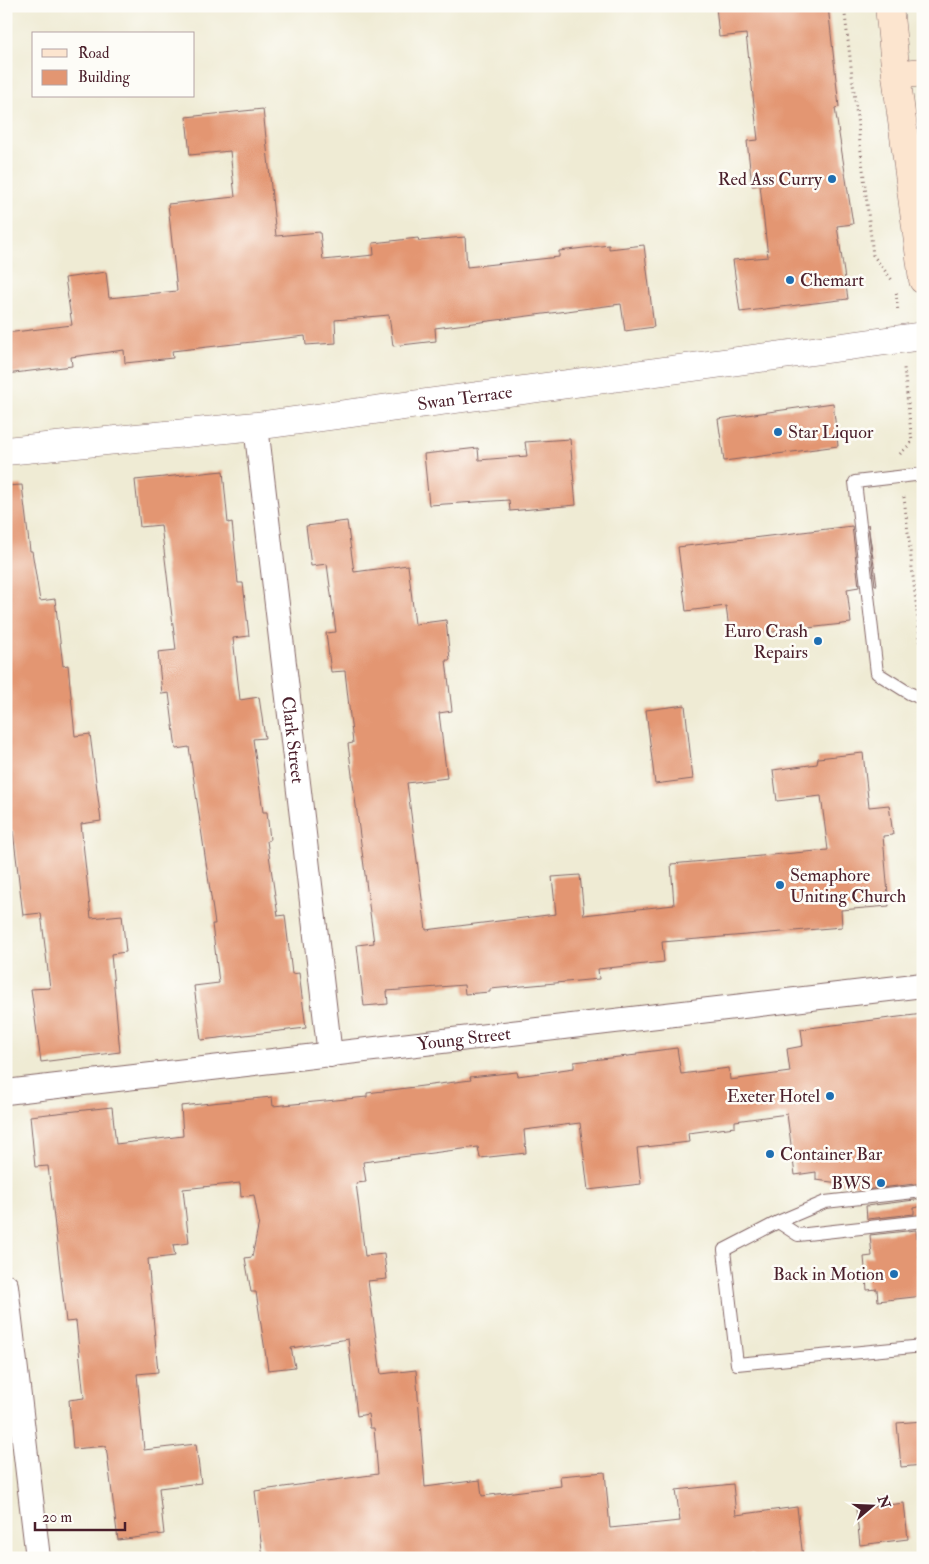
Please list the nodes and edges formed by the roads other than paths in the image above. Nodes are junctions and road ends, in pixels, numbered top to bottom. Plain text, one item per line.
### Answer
1 (890, 6) edge
2 (923, 72) edge
3 (896, 75) junction
4 (923, 280) edge
5 (923, 336) edge
6 (256, 426) junction
7 (6, 451) edge
8 (923, 474) edge
9 (923, 699) edge
10 (923, 985) edge
11 (330, 1055) junction
12 (6, 1092) edge
13 (923, 1190) edge
14 (923, 1221) edge
15 (778, 1222) junction
16 (6, 1286) edge
17 (923, 1346) edge
18 (38, 1558) edge

1 - 3 main road
2 - 3 main road
3 - 4 main road
5 - 6 street, Swan Terrace
6 - 7 street, Swan Terrace
6 - 11 street, Clark Street
8 - 9 lane
10 - 11 street, Young Street
11 - 12 street, Young Street
13 - 15 lane
14 - 15 lane
15 - 17 lane
16 - 18 street

